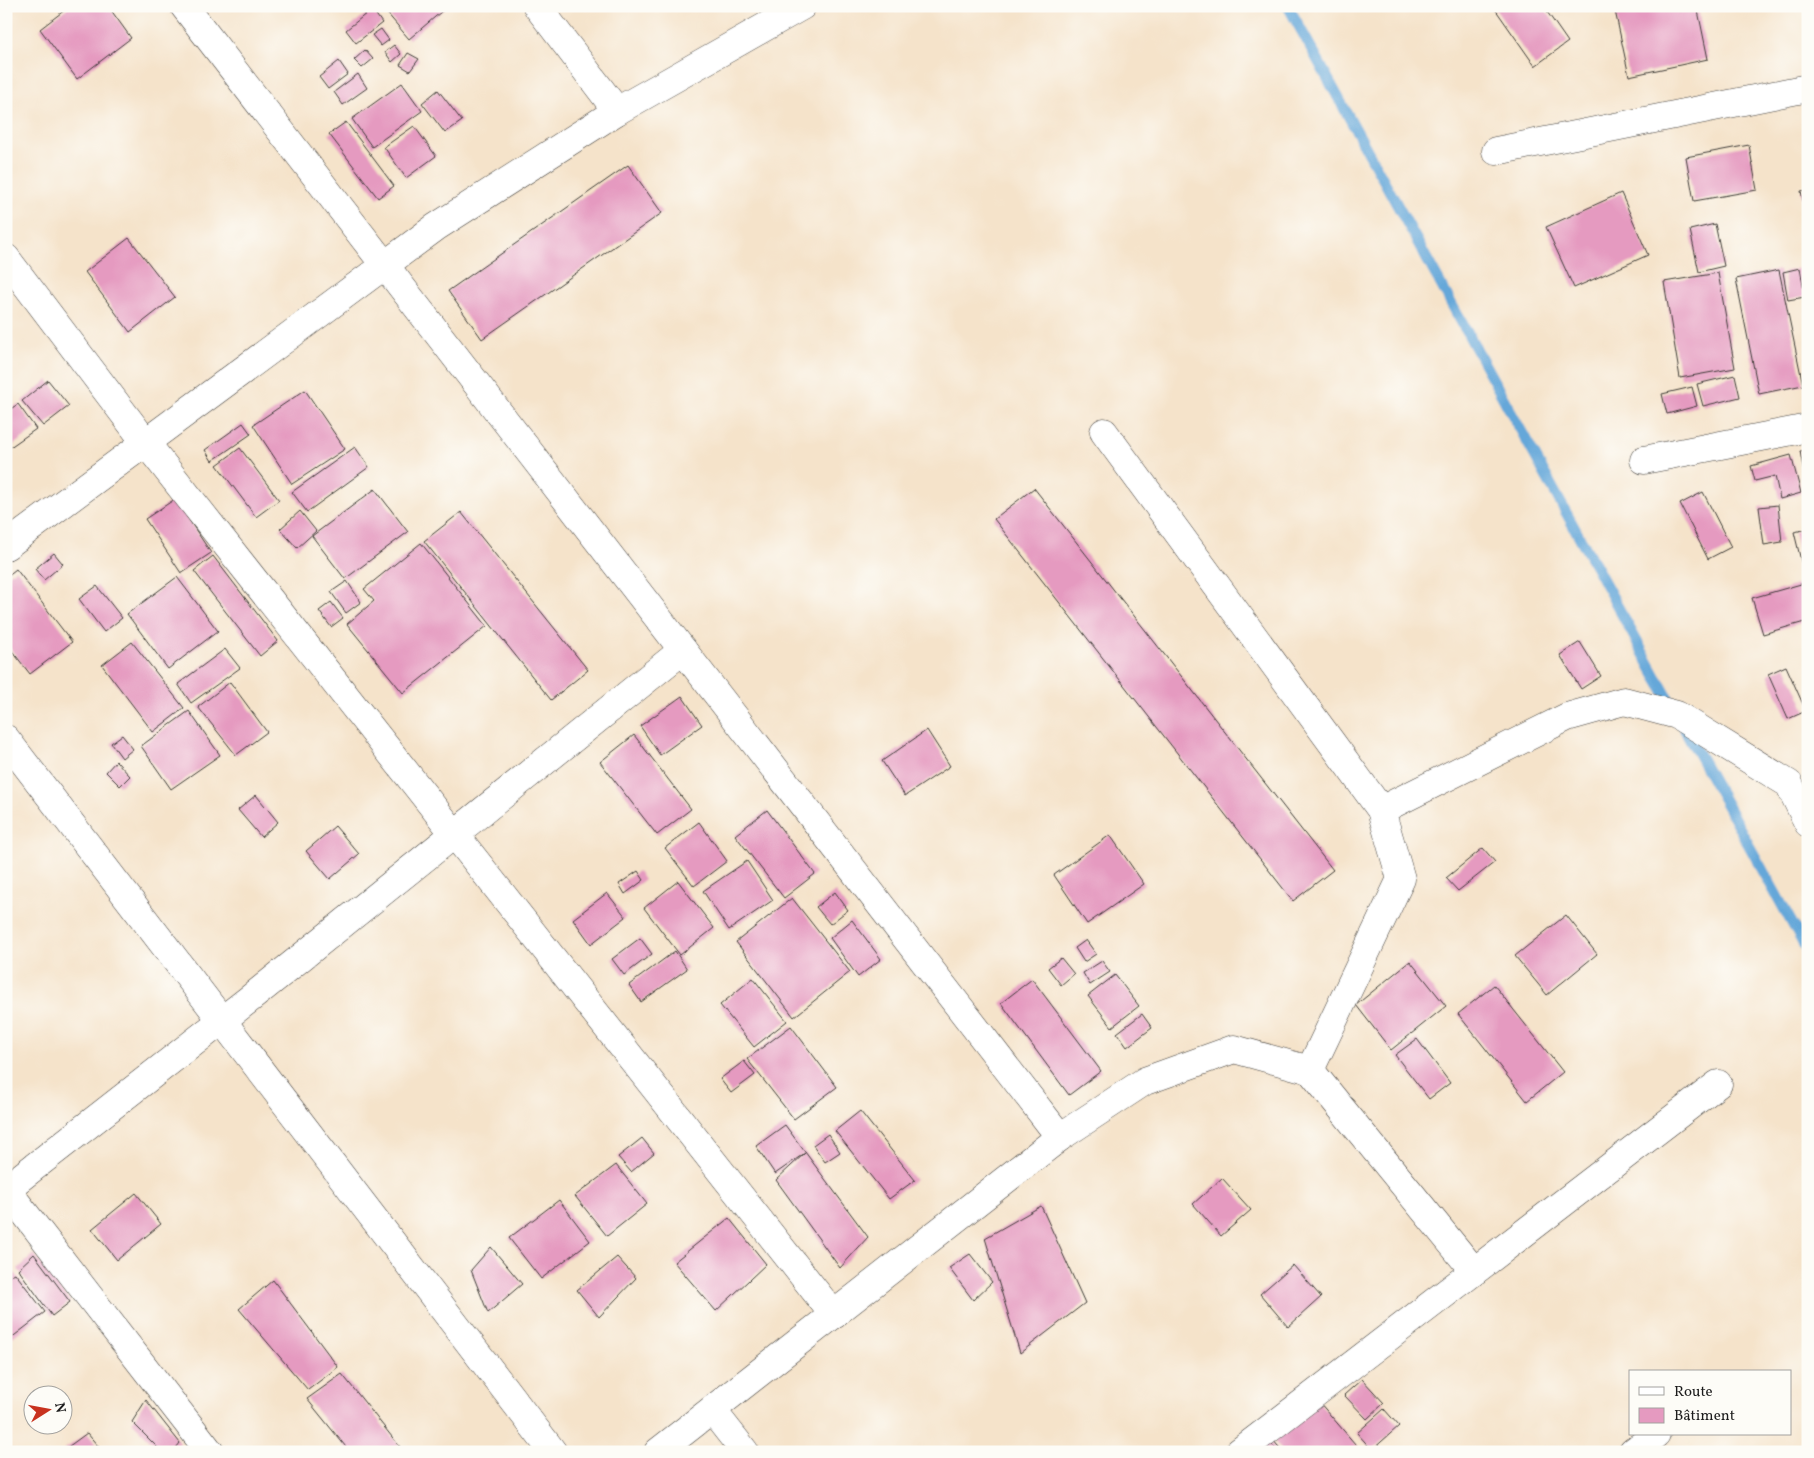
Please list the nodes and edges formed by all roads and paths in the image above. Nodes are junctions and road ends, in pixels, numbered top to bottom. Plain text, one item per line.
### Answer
1 (184, 6) edge
2 (537, 6) edge
3 (802, 6) edge
4 (1808, 88) edge
5 (617, 111) junction
6 (1496, 151) dead end
7 (6, 258) edge
8 (385, 266) junction
9 (1808, 428) edge
10 (1104, 432) dead end
11 (146, 442) junction
12 (1644, 460) dead end
13 (6, 546) edge
14 (683, 650) junction
15 (6, 739) edge
16 (1798, 781) edge
17 (1380, 810) junction
18 (1808, 823) edge
19 (455, 834) junction
20 (222, 1021) junction
21 (1310, 1070) junction
22 (1718, 1084) dead end
23 (1060, 1137) junction
24 (6, 1189) edge
25 (1474, 1271) junction
26 (834, 1315) junction
27 (712, 1410) junction
28 (1653, 1436) edge
29 (210, 1452) edge
30 (553, 1452) edge
31 (658, 1452) edge
32 (745, 1452) edge
33 (1239, 1452) edge
34 (1633, 1452) edge

1 - 8 street
2 - 5 street
3 - 5 street
4 - 6 street
5 - 8 street
7 - 11 street
8 - 11 street
8 - 14 street
9 - 12 street
10 - 17 street
11 - 13 street
11 - 19 street
14 - 19 street
14 - 23 street
15 - 20 street
16 - 17 street
16 - 18 street
17 - 21 street
19 - 20 street
19 - 26 street
20 - 24 street
20 - 30 street
21 - 23 street
21 - 25 street
22 - 25 street
23 - 26 street
24 - 29 street
25 - 33 street
26 - 27 street
27 - 31 street
27 - 32 street
28 - 34 street

